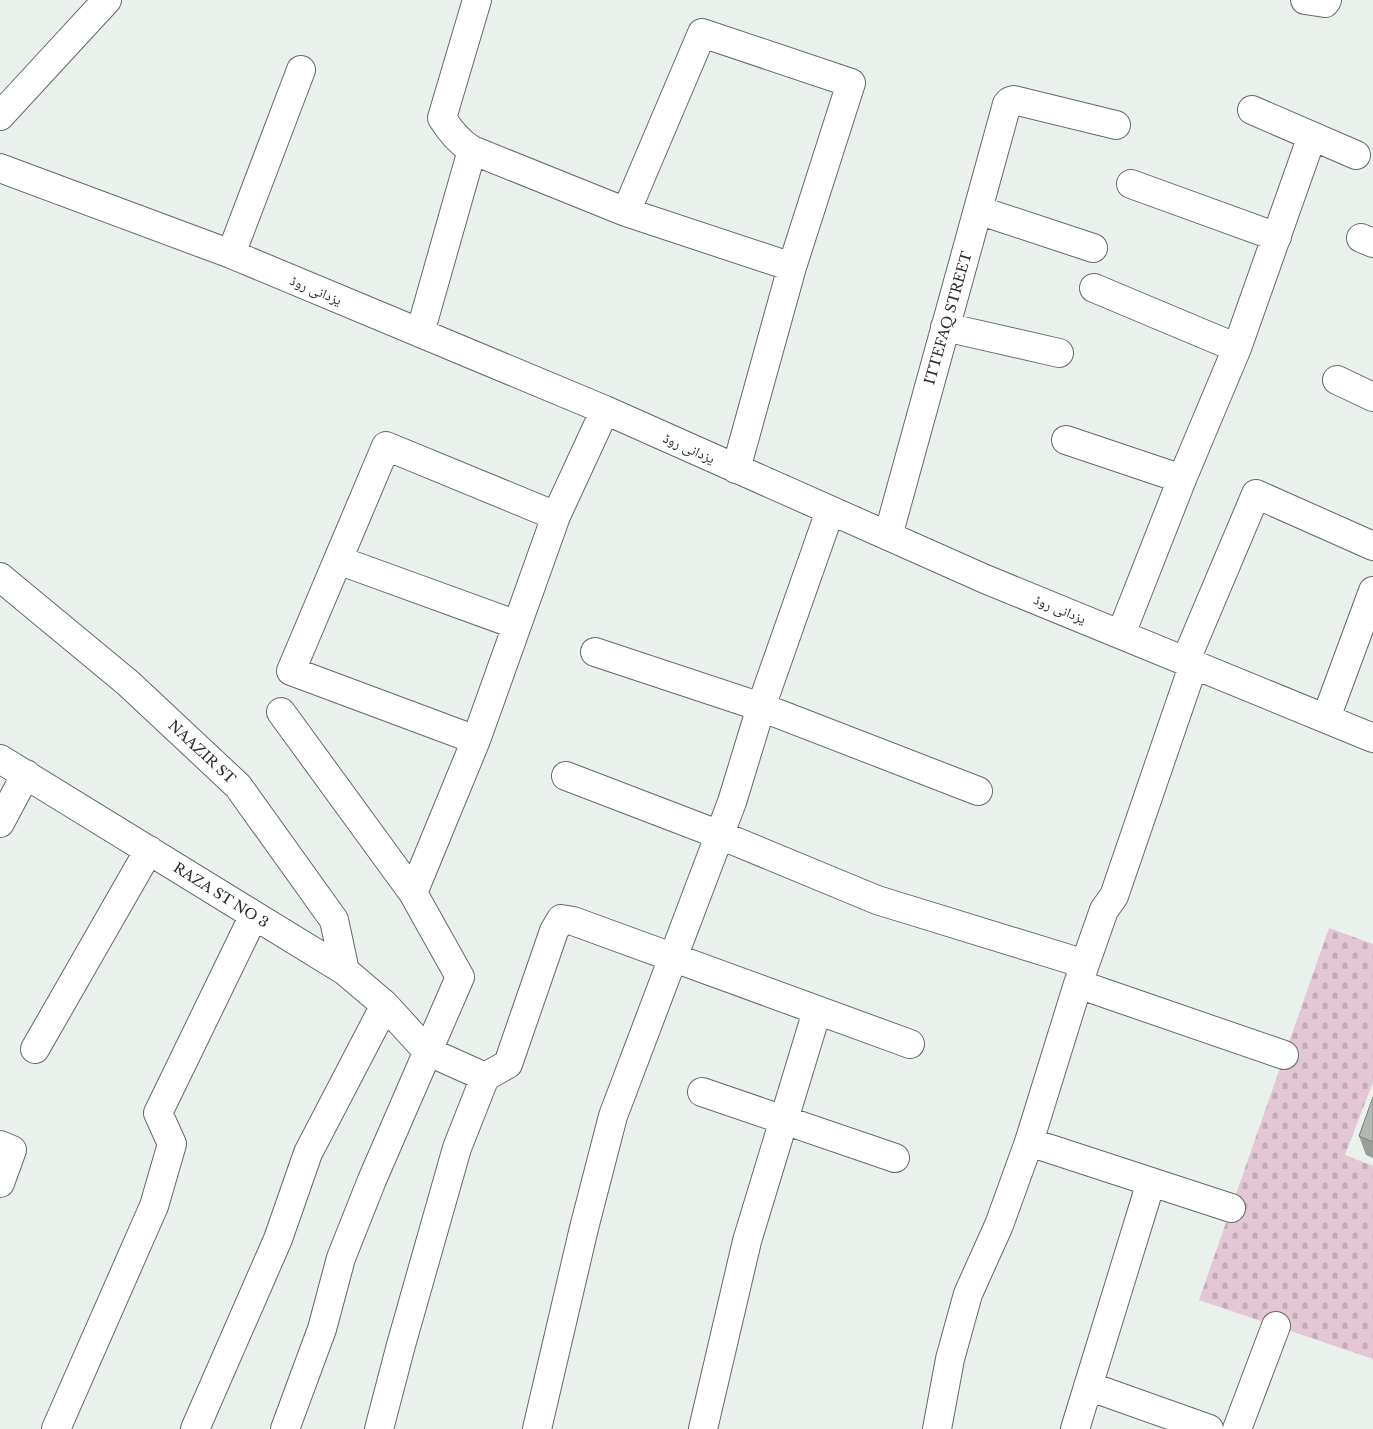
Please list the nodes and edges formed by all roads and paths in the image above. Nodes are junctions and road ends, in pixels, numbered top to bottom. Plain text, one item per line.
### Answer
1 (107, 0) edge
2 (477, 0) edge
3 (1305, 0) edge
4 (1327, 0) edge
5 (301, 70) dead end
6 (1252, 110) dead end
7 (0, 116) edge
8 (1116, 125) dead end
9 (1312, 136) junction
10 (472, 150) junction
11 (1356, 155) dead end
12 (0, 168) edge
13 (1131, 184) dead end
14 (978, 210) junction
15 (626, 212) junction
16 (1277, 237) junction
17 (1093, 248) dead end
18 (230, 254) junction
19 (792, 267) junction
20 (1094, 288) dead end
21 (945, 327) junction
22 (420, 333) junction
23 (1237, 348) junction
24 (1059, 353) dead end
25 (1336, 380) dead end
26 (1373, 397) edge
27 (605, 410) junction
28 (1066, 440) dead end
29 (736, 469) junction
30 (1182, 479) junction
31 (830, 511) junction
32 (556, 516) junction
33 (888, 536) junction
34 (1373, 546) edge
35 (338, 560) junction
36 (1, 580) edge
37 (1373, 591) edge
38 (517, 625) junction
39 (1121, 634) junction
40 (595, 652) dead end
41 (1189, 664) junction
42 (760, 707) junction
43 (281, 712) dead end
44 (1326, 718) junction
45 (1373, 738) edge
46 (476, 740) junction
47 (0, 760) edge
48 (26, 774) junction
49 (566, 776) dead end
50 (978, 791) dead end
51 (0, 822) edge
52 (720, 835) junction
53 (149, 850) junction
54 (412, 893) junction
55 (254, 915) junction
56 (673, 959) junction
57 (345, 971) junction
58 (1081, 974) junction
59 (385, 1006) junction
60 (817, 1010) junction
61 (910, 1044) dead end
62 (35, 1049) dead end
63 (427, 1051) junction
64 (1284, 1055) dead end
65 (485, 1077) junction
66 (702, 1092) dead end
67 (784, 1120) junction
68 (1029, 1142) junction
69 (0, 1145) edge
70 (895, 1158) dead end
71 (1151, 1182) junction
72 (0, 1183) edge
73 (1231, 1208) dead end
74 (1276, 1326) dead end
75 (1088, 1386) junction
76 (56, 1429) edge
77 (195, 1429) edge
78 (285, 1429) edge
79 (379, 1429) edge
80 (537, 1429) edge
81 (703, 1429) edge
82 (937, 1429) edge
83 (1074, 1429) edge
84 (1208, 1429) edge
85 (1237, 1429) edge

1 - 7 street
2 - 10 street
3 - 4 street
5 - 18 street
6 - 9 street
8 - 14 street, ITTEFAQ STREET
9 - 11 street
9 - 16 street
10 - 15 street
10 - 22 street
12 - 18 street, یزدانی روڈ
13 - 16 street
14 - 17 street
14 - 21 street, ITTEFAQ STREET
15 - 19 street
15 - 19 street
16 - 23 street
18 - 22 street, یزدانی روڈ
19 - 29 street
20 - 23 street
21 - 24 street
21 - 33 street, ITTEFAQ STREET
22 - 27 street, یزدانی روڈ
23 - 30 street
25 - 26 street
27 - 29 street, یزدانی روڈ
27 - 32 street
28 - 30 street
29 - 31 street, یزدانی روڈ
30 - 39 street
31 - 33 street, یزدانی روڈ
31 - 42 street
32 - 35 street
32 - 38 street
33 - 39 street, یزدانی روڈ
34 - 41 street
35 - 38 street
35 - 46 street
36 - 57 street, NAAZIR ST
37 - 44 street
38 - 46 street
39 - 41 street, یزدانی روڈ
40 - 42 street
41 - 44 street, یزدانی روڈ
41 - 58 street
42 - 50 street
42 - 52 street
43 - 54 street
44 - 45 street, یزدانی روڈ
46 - 54 street
47 - 48 street, RAZA ST NO 3
48 - 51 street
48 - 53 street, RAZA ST NO 3
49 - 52 street
52 - 56 street
52 - 58 street
53 - 55 street, RAZA ST NO 3
53 - 62 street
54 - 63 street
55 - 57 street, RAZA ST NO 3
55 - 76 street
56 - 60 street
56 - 65 street
56 - 80 street
57 - 59 street, RAZA ST NO 3
58 - 64 street
58 - 68 street
59 - 63 street, RAZA ST NO 3
59 - 77 street
60 - 61 street
60 - 67 street
63 - 65 street
63 - 78 street
65 - 79 street
66 - 67 street
67 - 70 street
67 - 81 street
68 - 71 street
68 - 82 street
69 - 72 street
71 - 73 street
71 - 75 street
74 - 85 street
75 - 83 street
75 - 84 street

